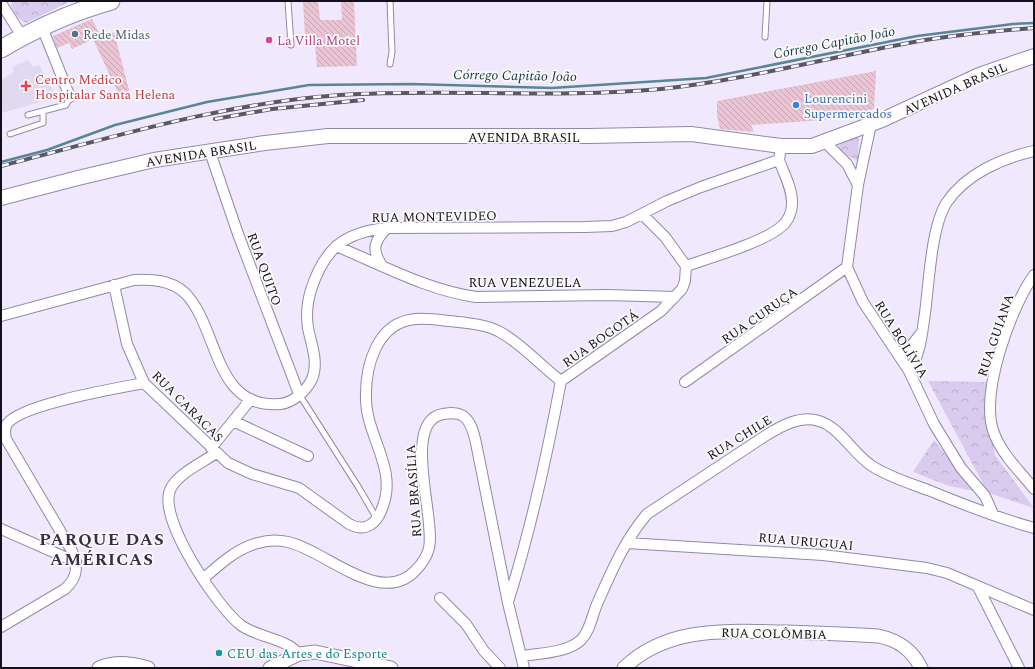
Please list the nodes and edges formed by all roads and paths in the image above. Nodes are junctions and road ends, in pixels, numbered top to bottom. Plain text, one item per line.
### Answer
1 (288, 1) edge
2 (390, 1) edge
3 (767, 1) edge
4 (1, 2) edge
5 (104, 2) edge
6 (42, 27) junction
7 (22, 36) junction
8 (765, 37) dead end
9 (291, 45) dead end
10 (1, 49) edge
11 (1034, 56) edge
12 (390, 64) dead end
13 (70, 97) joint
14 (43, 112) junction
15 (28, 115) dead end
16 (871, 124) junction
17 (10, 134) dead end
18 (826, 143) junction
19 (1034, 150) edge
20 (210, 152) junction
21 (780, 153) junction
22 (858, 185) junction
23 (1, 198) edge
24 (642, 214) junction
25 (387, 228) junction
26 (336, 246) junction
27 (380, 264) junction
28 (686, 266) junction
29 (847, 268) junction
30 (1034, 275) edge
31 (114, 285) junction
32 (675, 297) junction
33 (1, 316) edge
34 (922, 332) junction
35 (898, 354) junction
36 (910, 371) junction
37 (561, 381) junction
38 (685, 382) dead end
39 (144, 383) junction
40 (298, 394) junction
41 (251, 399) junction
42 (233, 421) junction
43 (214, 450) junction
44 (308, 456) dead end
45 (1034, 489) edge
46 (993, 514) junction
47 (377, 519) junction
48 (1034, 528) edge
49 (1, 529) edge
50 (627, 543) junction
51 (76, 562) junction
52 (203, 579) junction
53 (978, 587) junction
54 (440, 598) dead end
55 (508, 603) junction
56 (1034, 610) edge
57 (1, 627) edge
58 (299, 654) junction
59 (522, 656) junction
60 (99, 668) edge
61 (148, 668) edge
62 (270, 668) edge
63 (391, 668) edge
64 (500, 668) edge
65 (524, 668) edge
66 (624, 668) edge
67 (921, 668) edge
68 (1019, 668) edge

1 - 9 lane
2 - 12 lane
3 - 8 lane
4 - 7 street
5 - 6 highway
6 - 7 highway
6 - 13 street
7 - 10 highway
11 - 16 main road, AVENIDA BRASIL
13 - 14 lane
14 - 15 lane
14 - 17 lane
16 - 18 main road, AVENIDA BRASIL
16 - 22 street
18 - 21 main road, AVENIDA BRASIL
18 - 22 street
19 - 34 street
20 - 21 main road, AVENIDA BRASIL
20 - 23 main road, AVENIDA BRASIL
20 - 40 street, RUA QUITO
21 - 24 street, RUA MONTEVIDEO
21 - 28 street
22 - 29 street
24 - 25 street, RUA MONTEVIDEO
24 - 28 street
25 - 26 street, RUA MONTEVIDEO
25 - 27 street
26 - 27 street, RUA VENEZUELA
26 - 40 street, RUA MONTEVIDEO
27 - 32 street, RUA VENEZUELA
28 - 32 street, RUA BOGOTÁ
29 - 35 street, RUA BOLÍVIA
29 - 38 street, RUA CURUÇA
30 - 45 street, RUA GUIANA
31 - 33 street, RUA MONTEVIDEO
31 - 39 street, RUA CARACAS
31 - 41 street, RUA MONTEVIDEO
32 - 37 street, RUA BOGOTÁ
34 - 35 street
34 - 36 street
35 - 36 street, RUA BOLÍVIA
36 - 46 street, RUA BOLÍVIA
37 - 47 street
37 - 55 street, RUA BOGOTÁ
39 - 43 street, RUA CARACAS
39 - 51 street
40 - 41 street, RUA MONTEVIDEO
40 - 47 lane
41 - 42 street
42 - 43 street
42 - 44 street
43 - 47 street, RUA CARACAS
43 - 52 street
46 - 48 street, RUA CHILE
46 - 50 street, RUA CHILE
49 - 51 street
50 - 53 street, RUA URUGUAI
50 - 59 street, RUA CHILE
51 - 57 street
52 - 55 street, RUA BRASÍLIA
52 - 58 street
53 - 56 street, RUA URUGUAI
53 - 68 street
54 - 64 street
55 - 59 street, RUA BRASÍLIA
58 - 62 street
58 - 63 street
59 - 65 street, RUA BRASÍLIA
60 - 61 street
66 - 67 street, RUA COLÔMBIA

